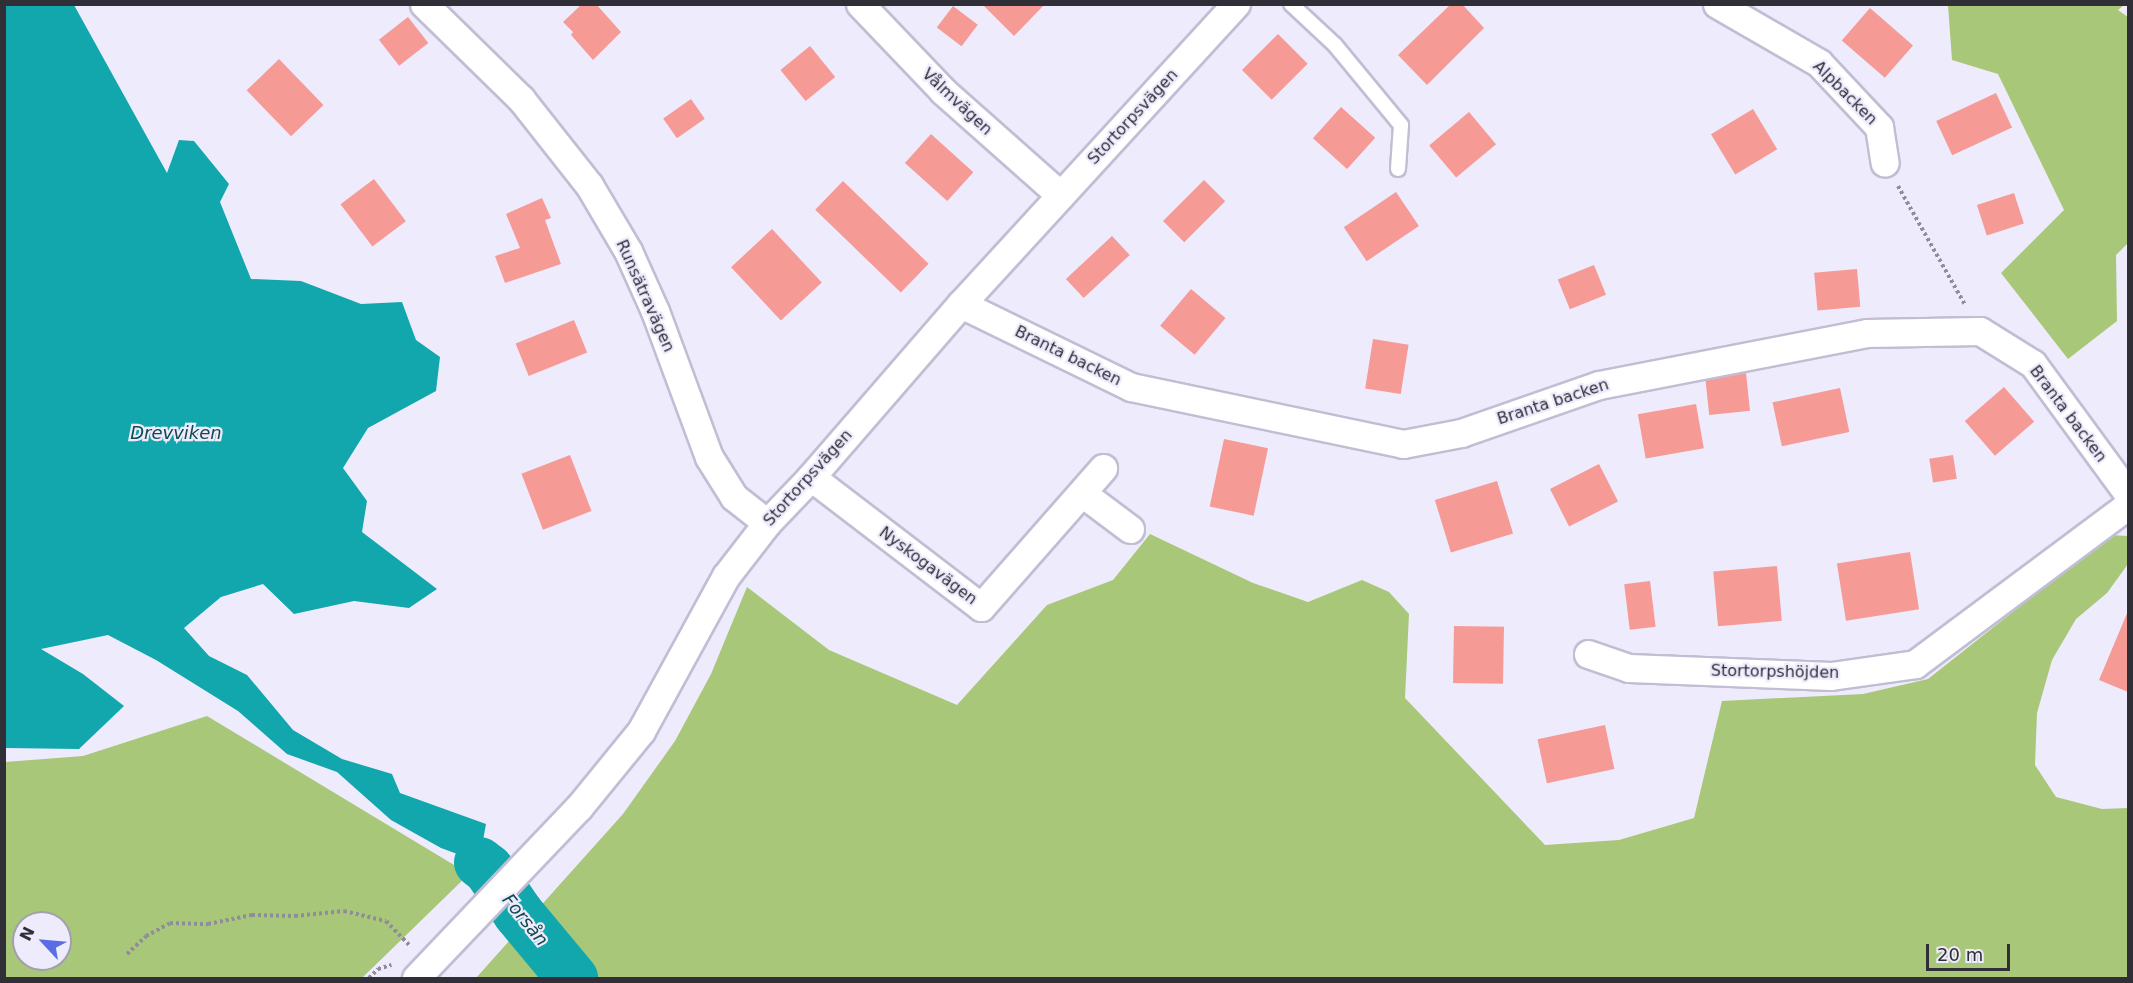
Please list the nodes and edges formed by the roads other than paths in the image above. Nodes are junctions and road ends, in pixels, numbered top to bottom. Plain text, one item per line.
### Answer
1 (424, 4) edge
2 (860, 4) edge
3 (1236, 4) edge
4 (1291, 4) edge
5 (1717, 4) edge
6 (1885, 163) road end
7 (1398, 169) dead end
8 (1060, 195) junction
9 (961, 304) junction
10 (1103, 468) dead end
11 (811, 477) junction
12 (1082, 493) junction
13 (2128, 494) edge
14 (2128, 506) edge
15 (767, 523) junction
16 (1130, 529) dead end
17 (1588, 654) dead end
18 (408, 971) edge

1 - 15 street, Runsätravägen
2 - 8 street, Vålmvägen
3 - 8 street, Stortorpsvägen
4 - 7 lane
5 - 6 street, Alpbacken
8 - 9 street, Stortorpsvägen
9 - 11 street, Stortorpsvägen
9 - 13 street, Branta backen
10 - 12 street, Nyskogavägen
11 - 12 street, Nyskogavägen
11 - 15 street, Stortorpsvägen
12 - 16 street
14 - 17 street, Stortorpshöjden
15 - 18 street, Stortorpsvägen

